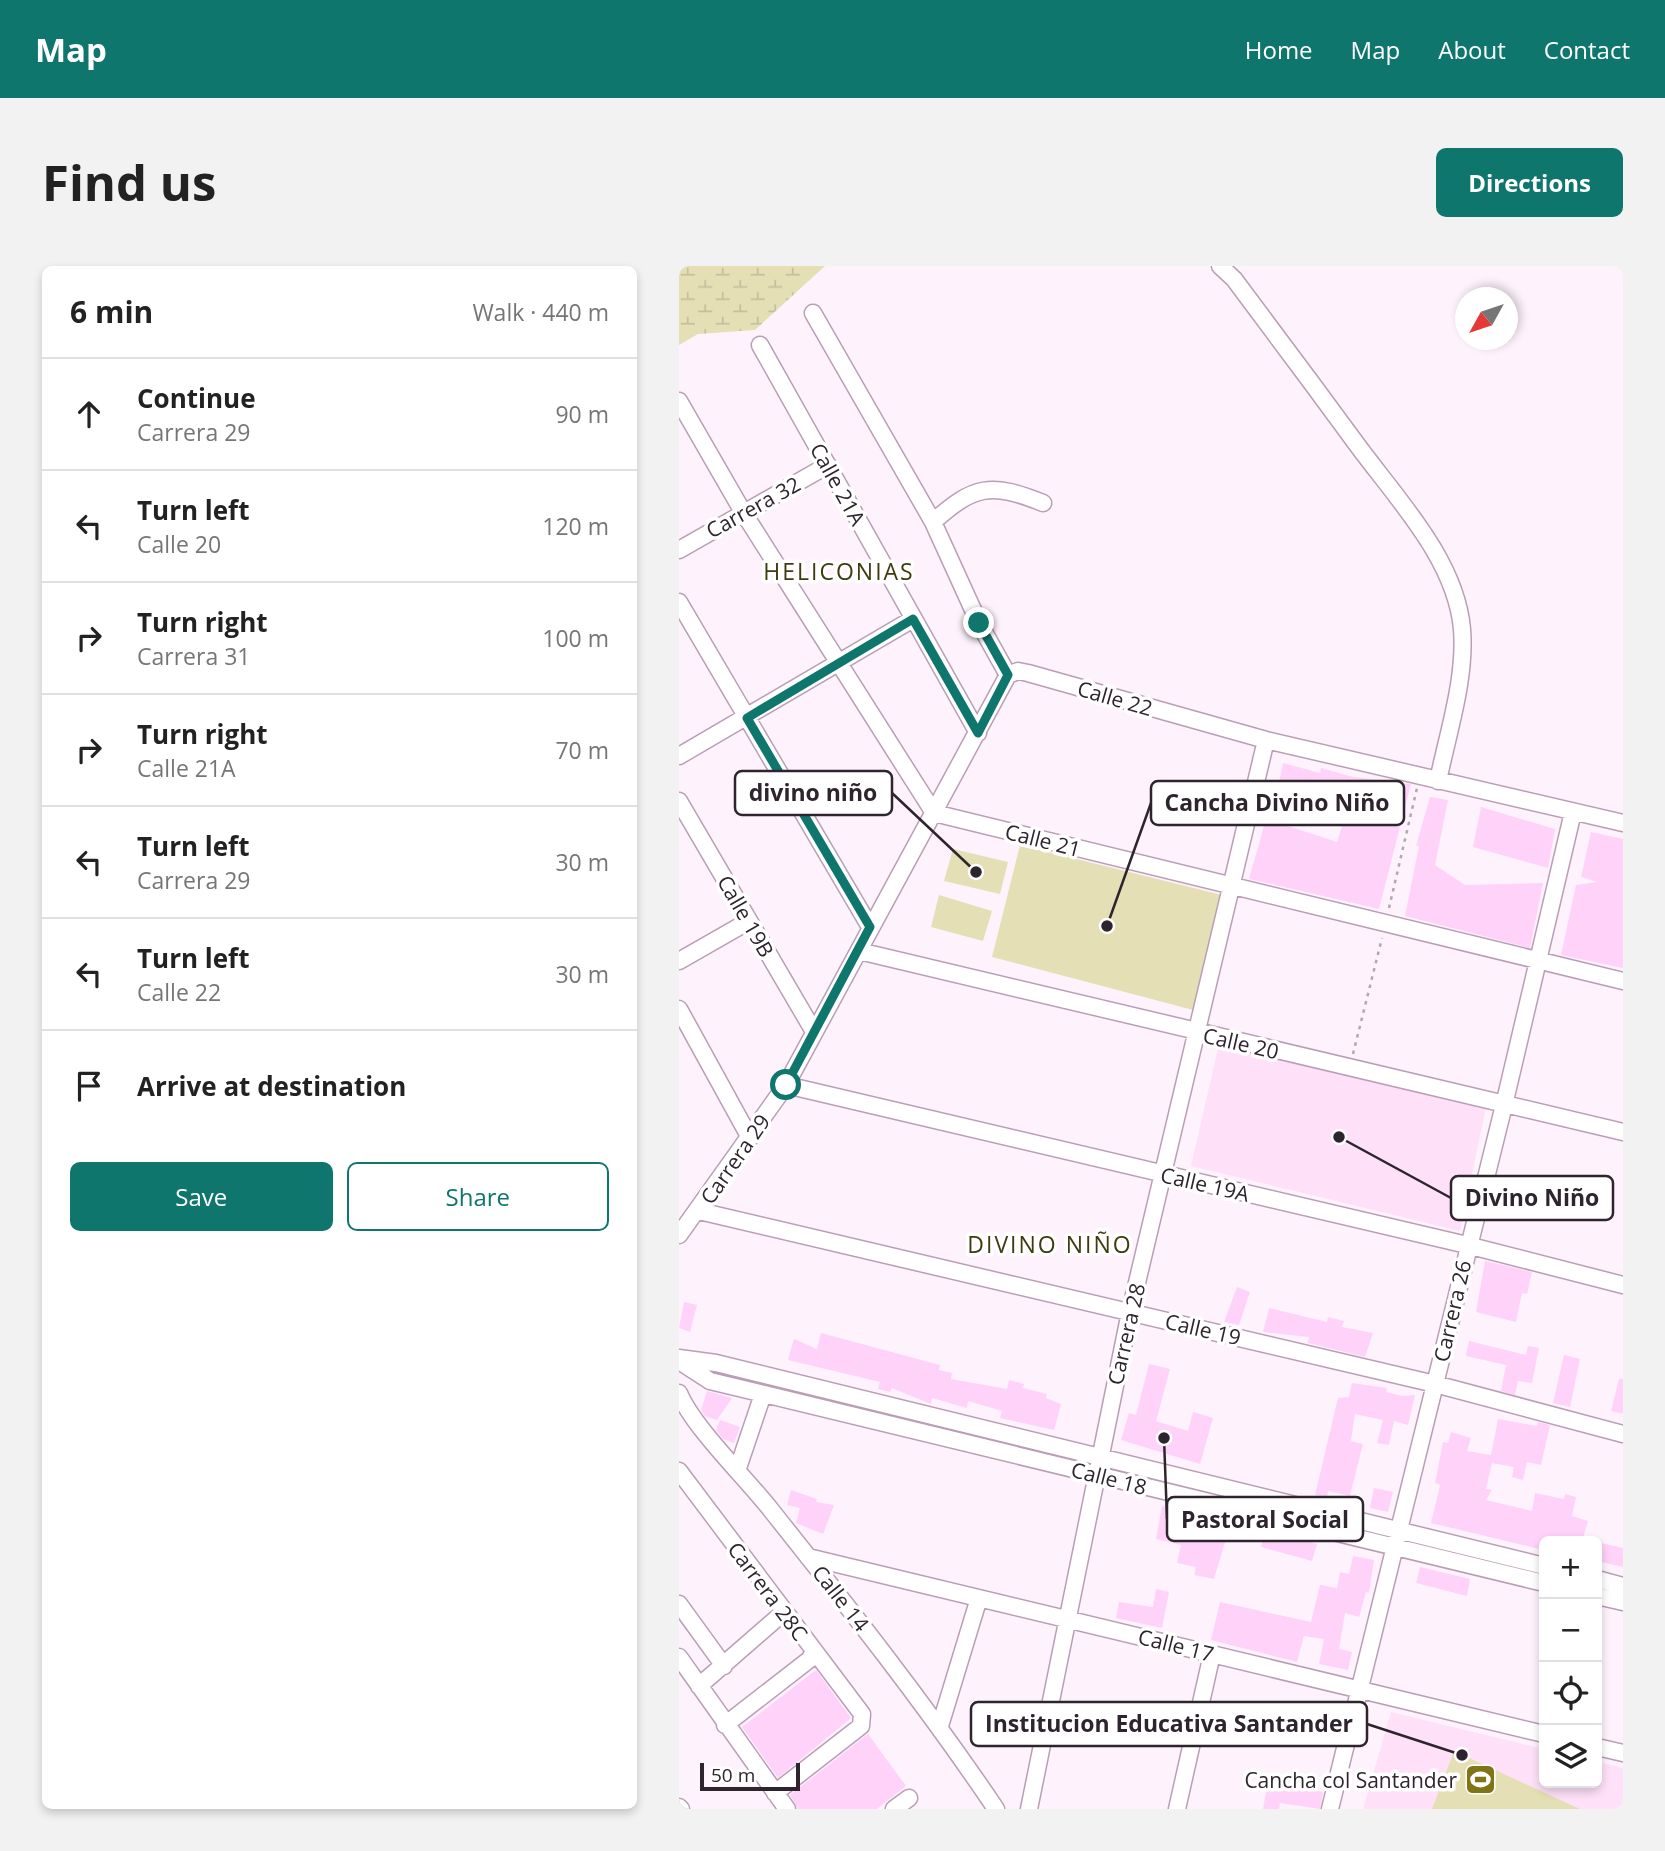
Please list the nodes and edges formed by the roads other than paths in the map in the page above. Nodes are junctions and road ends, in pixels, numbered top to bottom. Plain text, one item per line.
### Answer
1 (1220, 266) edge
2 (813, 313) dead end
3 (760, 345) dead end
4 (679, 401) edge
5 (828, 465) junction
6 (1043, 503) dead end
7 (743, 512) junction
8 (933, 522) junction
9 (679, 550) edge
10 (679, 602) edge
11 (913, 619) junction
12 (838, 666) junction
13 (1008, 675) junction
14 (747, 718) junction
15 (978, 733) junction
16 (1266, 740) junction
17 (679, 756) edge
18 (1438, 781) junction
19 (679, 802) edge
20 (1573, 812) junction
21 (934, 813) junction
22 (1623, 823) edge
23 (1229, 885) junction
24 (749, 921) junction
25 (870, 927) junction
26 (859, 951) junction
27 (679, 961) edge
28 (1538, 961) junction
29 (1623, 981) edge
30 (679, 1009) edge
31 (813, 1030) junction
32 (1196, 1033) junction
33 (786, 1085) junction
34 (1504, 1105) junction
35 (1623, 1132) edge
36 (750, 1138) junction
37 (1162, 1175) junction
38 (699, 1211) junction
39 (681, 1226) edge
40 (1467, 1245) junction
41 (1623, 1285) edge
42 (1130, 1312) junction
43 (679, 1360) edge
44 (1435, 1384) junction
45 (679, 1392) edge
46 (763, 1394) junction
47 (1623, 1434) edge
48 (1099, 1455) junction
49 (738, 1468) junction
50 (679, 1471) edge
51 (1095, 1474) junction
52 (1401, 1531) junction
53 (1396, 1548) junction
54 (808, 1557) junction
55 (1539, 1565) edge
56 (1602, 1580) edge
57 (1539, 1582) edge
58 (1623, 1586) edge
59 (1602, 1597) edge
60 (979, 1598) junction
61 (1623, 1602) edge
62 (679, 1604) edge
63 (784, 1612) junction
64 (1066, 1619) junction
65 (813, 1652) junction
66 (1212, 1654) junction
67 (679, 1657) edge
68 (724, 1666) junction
69 (699, 1686) junction
70 (1359, 1689) junction
71 (725, 1725) junction
72 (940, 1726) junction
73 (1539, 1733) edge
74 (1602, 1748) edge
75 (1623, 1753) edge
76 (775, 1793) junction
77 (909, 1798) dead end
78 (787, 1809) edge
79 (894, 1809) edge
80 (996, 1809) edge
81 (1029, 1809) edge
82 (1177, 1809) edge
83 (1330, 1809) edge

1 - 18 street
2 - 8 street
3 - 5 street, Calle 21A
4 - 7 street
5 - 7 street, Carrera 32
5 - 11 street, Calle 21A
6 - 8 street
7 - 9 street, Carrera 32
7 - 12 street
8 - 13 street
10 - 14 street
11 - 12 street
11 - 15 street, Calle 21A
12 - 14 street
12 - 21 street
13 - 15 street, Carrera 29
13 - 16 street, Calle 22
14 - 17 street
14 - 25 street
15 - 21 street, Carrera 29
16 - 18 street, Calle 22
16 - 23 street, Carrera 28
18 - 20 street, Calle 22
19 - 24 street, Calle 19B
20 - 22 street, Calle 22
20 - 28 street, Carrera 26
21 - 23 street, Calle 21
21 - 25 street, Carrera 29
23 - 28 street, Calle 21
23 - 32 street, Carrera 28
24 - 27 street
24 - 31 street, Calle 19B
25 - 26 street, Carrera 29
26 - 31 street, Carrera 29
26 - 32 street, Calle 20
28 - 29 street, Calle 21
28 - 34 street, Carrera 26
30 - 36 street
31 - 33 street, Carrera 29
32 - 34 street, Calle 20
32 - 37 street, Carrera 28
33 - 36 street, Carrera 29
33 - 37 street, Calle 19A
34 - 35 street, Calle 20
34 - 40 street, Carrera 26
36 - 38 street, Carrera 29
37 - 40 street, Calle 19A
37 - 42 street, Carrera 28
38 - 39 street, Carrera 29
38 - 42 street, Calle 19
40 - 41 street, Calle 19A
40 - 44 street, Carrera 26
42 - 44 street, Calle 19
42 - 48 street, Carrera 28
43 - 46 street, Calle 18
43 - 48 street, Calle 18
44 - 47 street, Calle 19
44 - 52 street, Carrera 26
45 - 49 street, Calle 14
46 - 49 street
46 - 51 street, Calle 18
48 - 51 street, Carrera 28
48 - 52 street, Calle 18
49 - 54 street, Calle 14
50 - 63 street, Carrera 28C
51 - 53 street, Calle 18
51 - 64 street, Carrera 28
52 - 53 street, Carrera 26
52 - 55 street, Calle 18
53 - 57 street, Calle 18
53 - 70 street, Carrera 26
54 - 60 street, Calle 17
54 - 72 street, Calle 14
56 - 58 street
59 - 61 street
60 - 64 street, Calle 17
60 - 72 street
62 - 68 street
63 - 65 street, Carrera 28C
63 - 68 street
64 - 66 street, Calle 17
64 - 81 street, Carrera 28
65 - 71 street, Carrera 28C
65 - 76 street
66 - 70 street, Calle 17
66 - 82 street
67 - 69 street
68 - 69 street
69 - 71 street
70 - 73 street, Calle 17
70 - 83 street, Carrera 26
71 - 76 street
72 - 80 street, Calle 14
74 - 75 street
76 - 78 street
77 - 79 street

